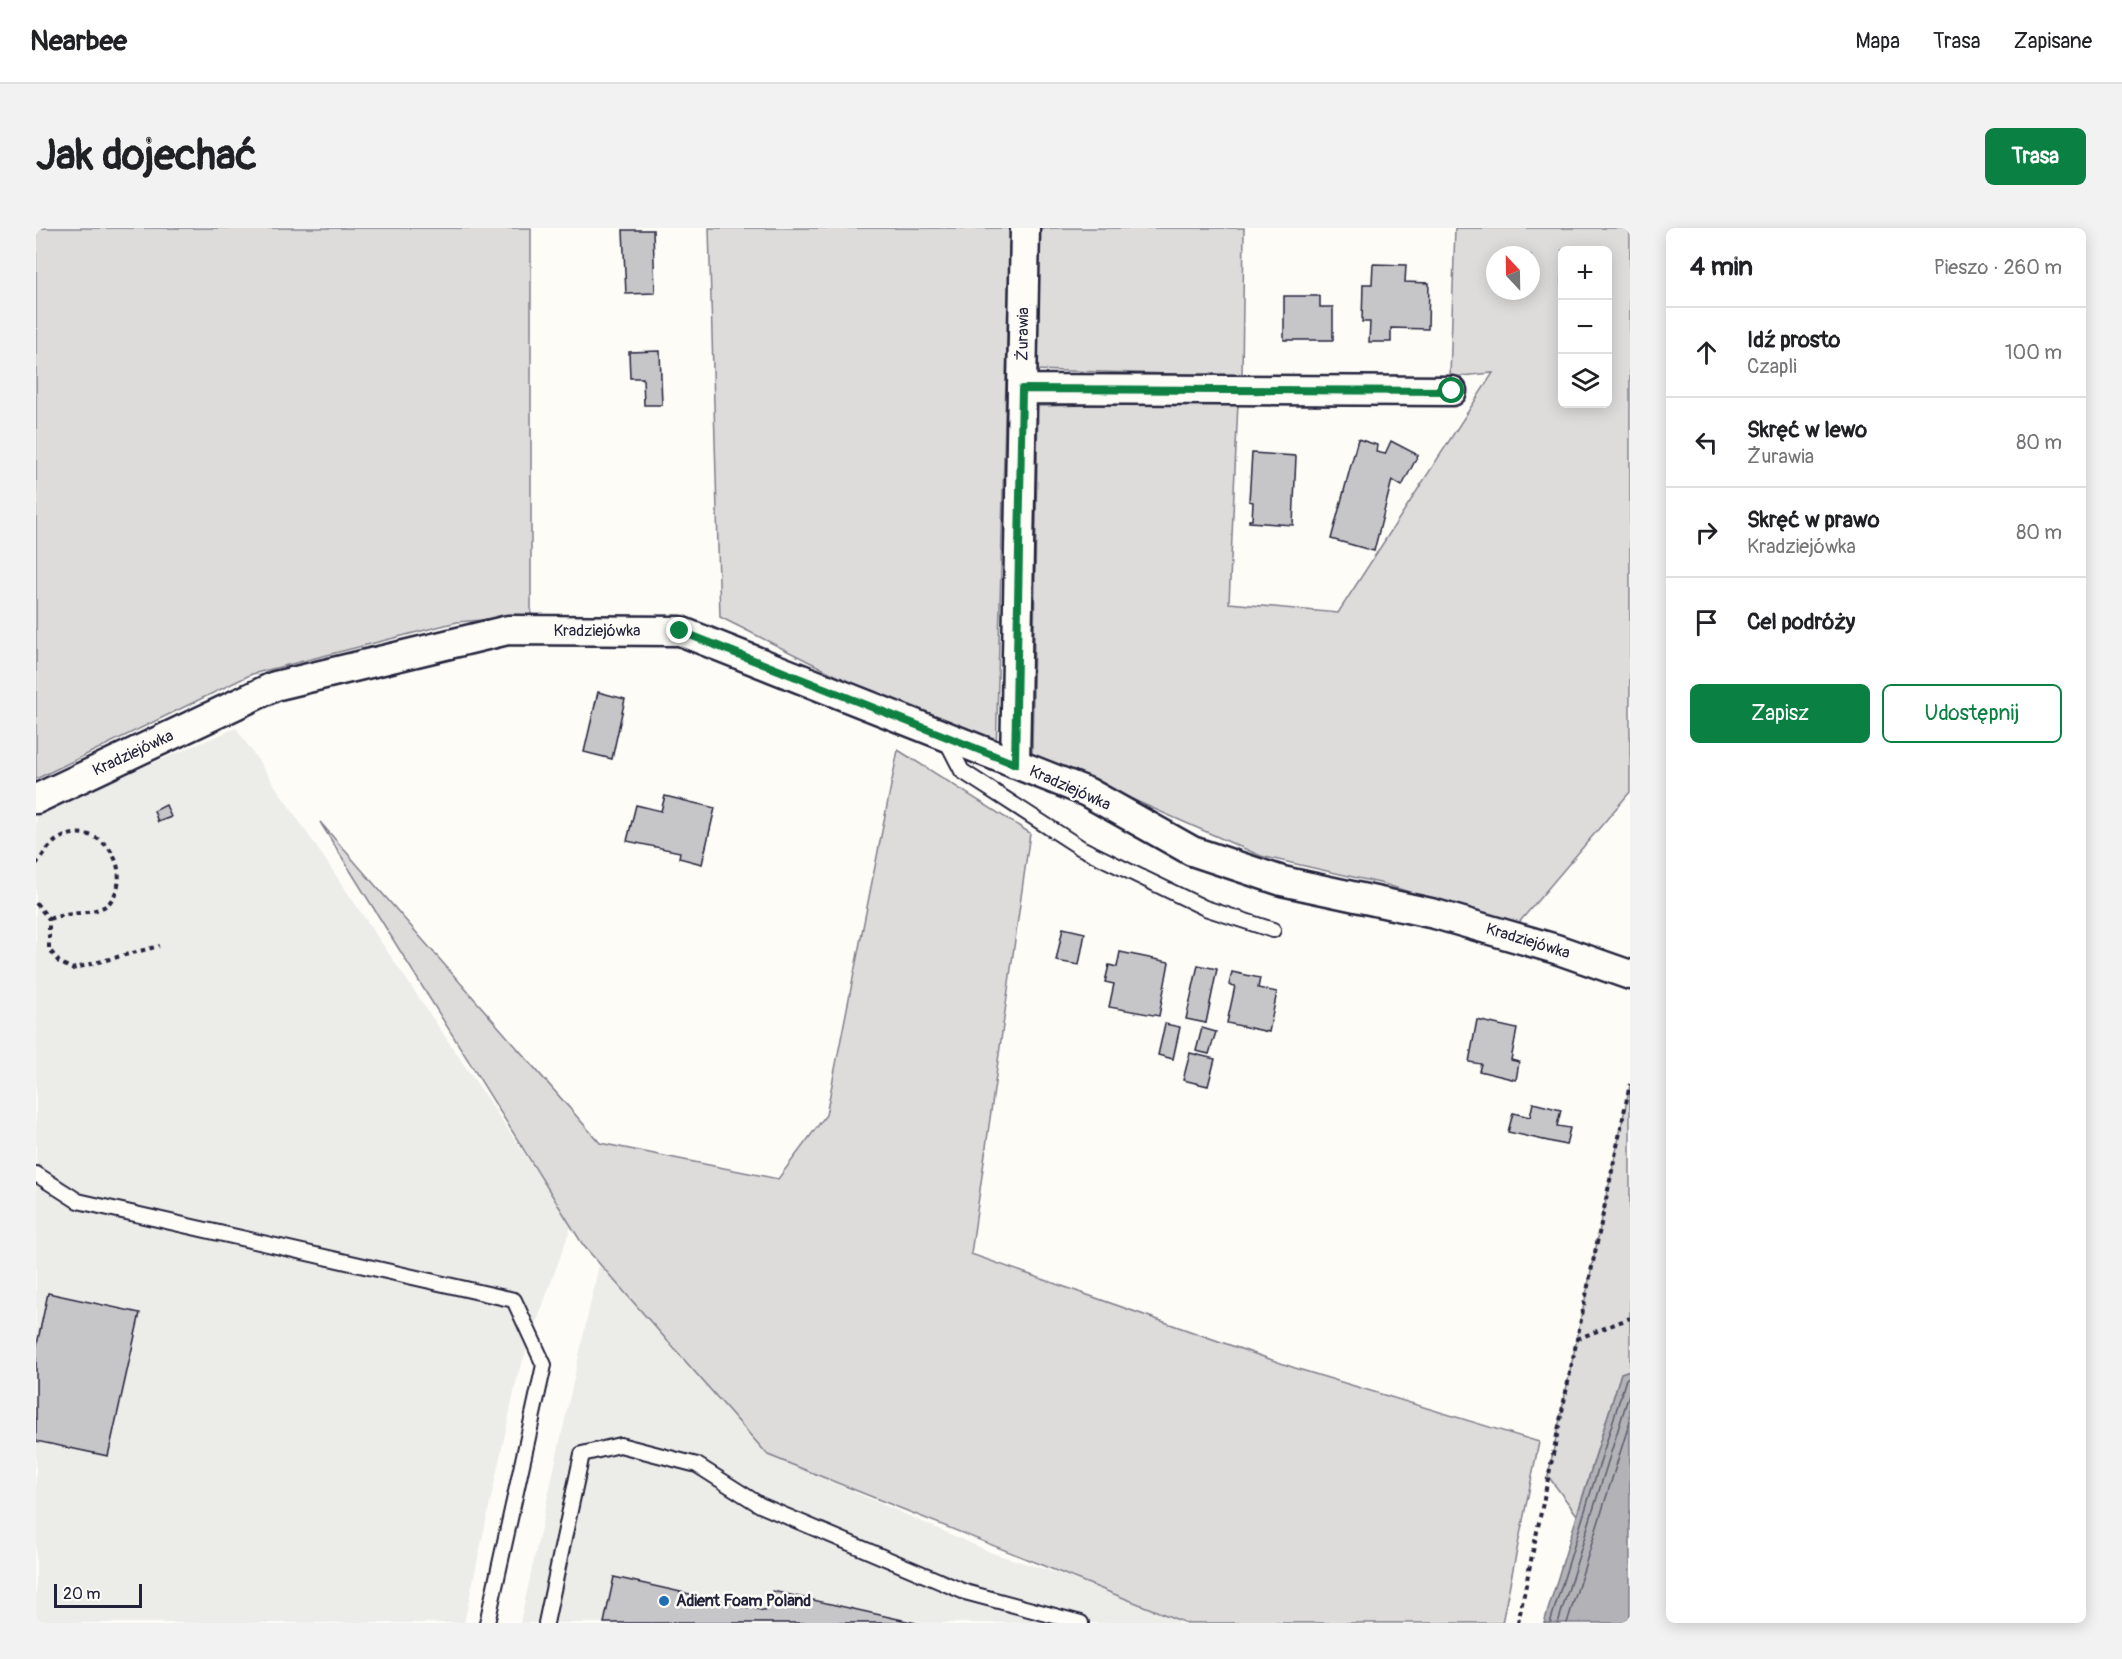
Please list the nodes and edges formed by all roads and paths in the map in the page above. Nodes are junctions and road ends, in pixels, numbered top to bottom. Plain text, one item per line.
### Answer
1 (1025, 228) edge
2 (1022, 389) junction
3 (1452, 391) dead end
4 (944, 736) junction
5 (1015, 764) junction
6 (36, 799) edge
7 (36, 864) edge
8 (36, 903) edge
9 (49, 919) junction
10 (1273, 930) dead end
11 (159, 945) dead end
12 (1630, 975) edge
13 (1630, 1084) edge
14 (36, 1174) edge
15 (1630, 1317) edge
16 (1577, 1339) junction
17 (487, 1623) edge
18 (546, 1623) edge
19 (1081, 1623) edge
20 (1518, 1623) edge

1 - 2 street, Żurawia
2 - 3 street
2 - 5 street, Żurawia
4 - 5 street, Kradziejówka
4 - 6 street, Kradziejówka
4 - 10 lane
5 - 12 street, Kradziejówka
7 - 9 path
8 - 9 path
9 - 11 path
13 - 16 path
14 - 17 lane
15 - 16 path
16 - 20 path
18 - 19 lane

